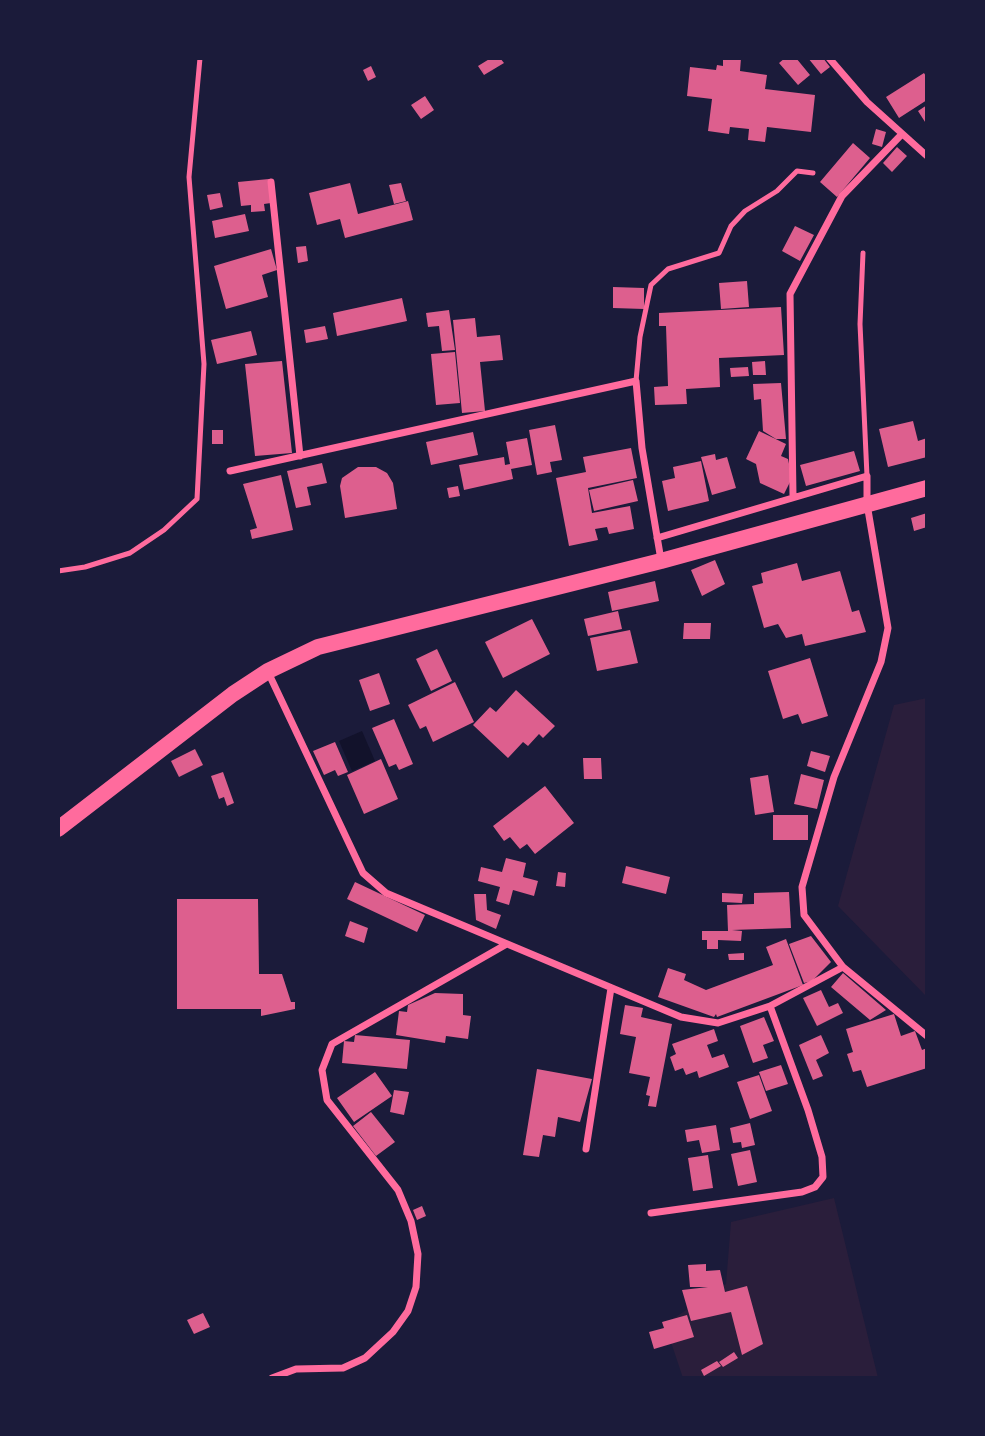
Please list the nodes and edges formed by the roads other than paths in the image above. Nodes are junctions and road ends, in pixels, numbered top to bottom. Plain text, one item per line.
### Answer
1 (200, 58) edge
2 (830, 58) edge
3 (902, 134) junction
4 (927, 156) edge
5 (813, 173) dead end
6 (271, 182) dead end
7 (863, 253) dead end
8 (636, 381) junction
9 (300, 456) junction
10 (230, 471) dead end
11 (867, 476) junction
12 (927, 488) edge
13 (793, 496) junction
14 (867, 504) junction
15 (657, 538) junction
16 (661, 561) junction
17 (58, 570) edge
18 (268, 671) junction
19 (58, 829) edge
20 (505, 945) junction
21 (843, 967) junction
22 (611, 988) junction
23 (770, 1006) junction
24 (927, 1036) edge
25 (586, 1149) dead end
26 (650, 1213) dead end
27 (272, 1378) edge

1 - 17 lane
2 - 3 street
3 - 4 street
3 - 13 street
5 - 8 lane
6 - 9 street
7 - 11 lane
8 - 9 street
8 - 15 street
9 - 10 street
11 - 13 street
11 - 14 street
12 - 14 main road
13 - 15 street
14 - 16 main road
14 - 21 street
15 - 16 street
16 - 18 main road
18 - 19 main road
18 - 20 street
20 - 22 street
20 - 27 street
21 - 23 street
21 - 24 street
22 - 23 street
22 - 25 street
23 - 26 street

